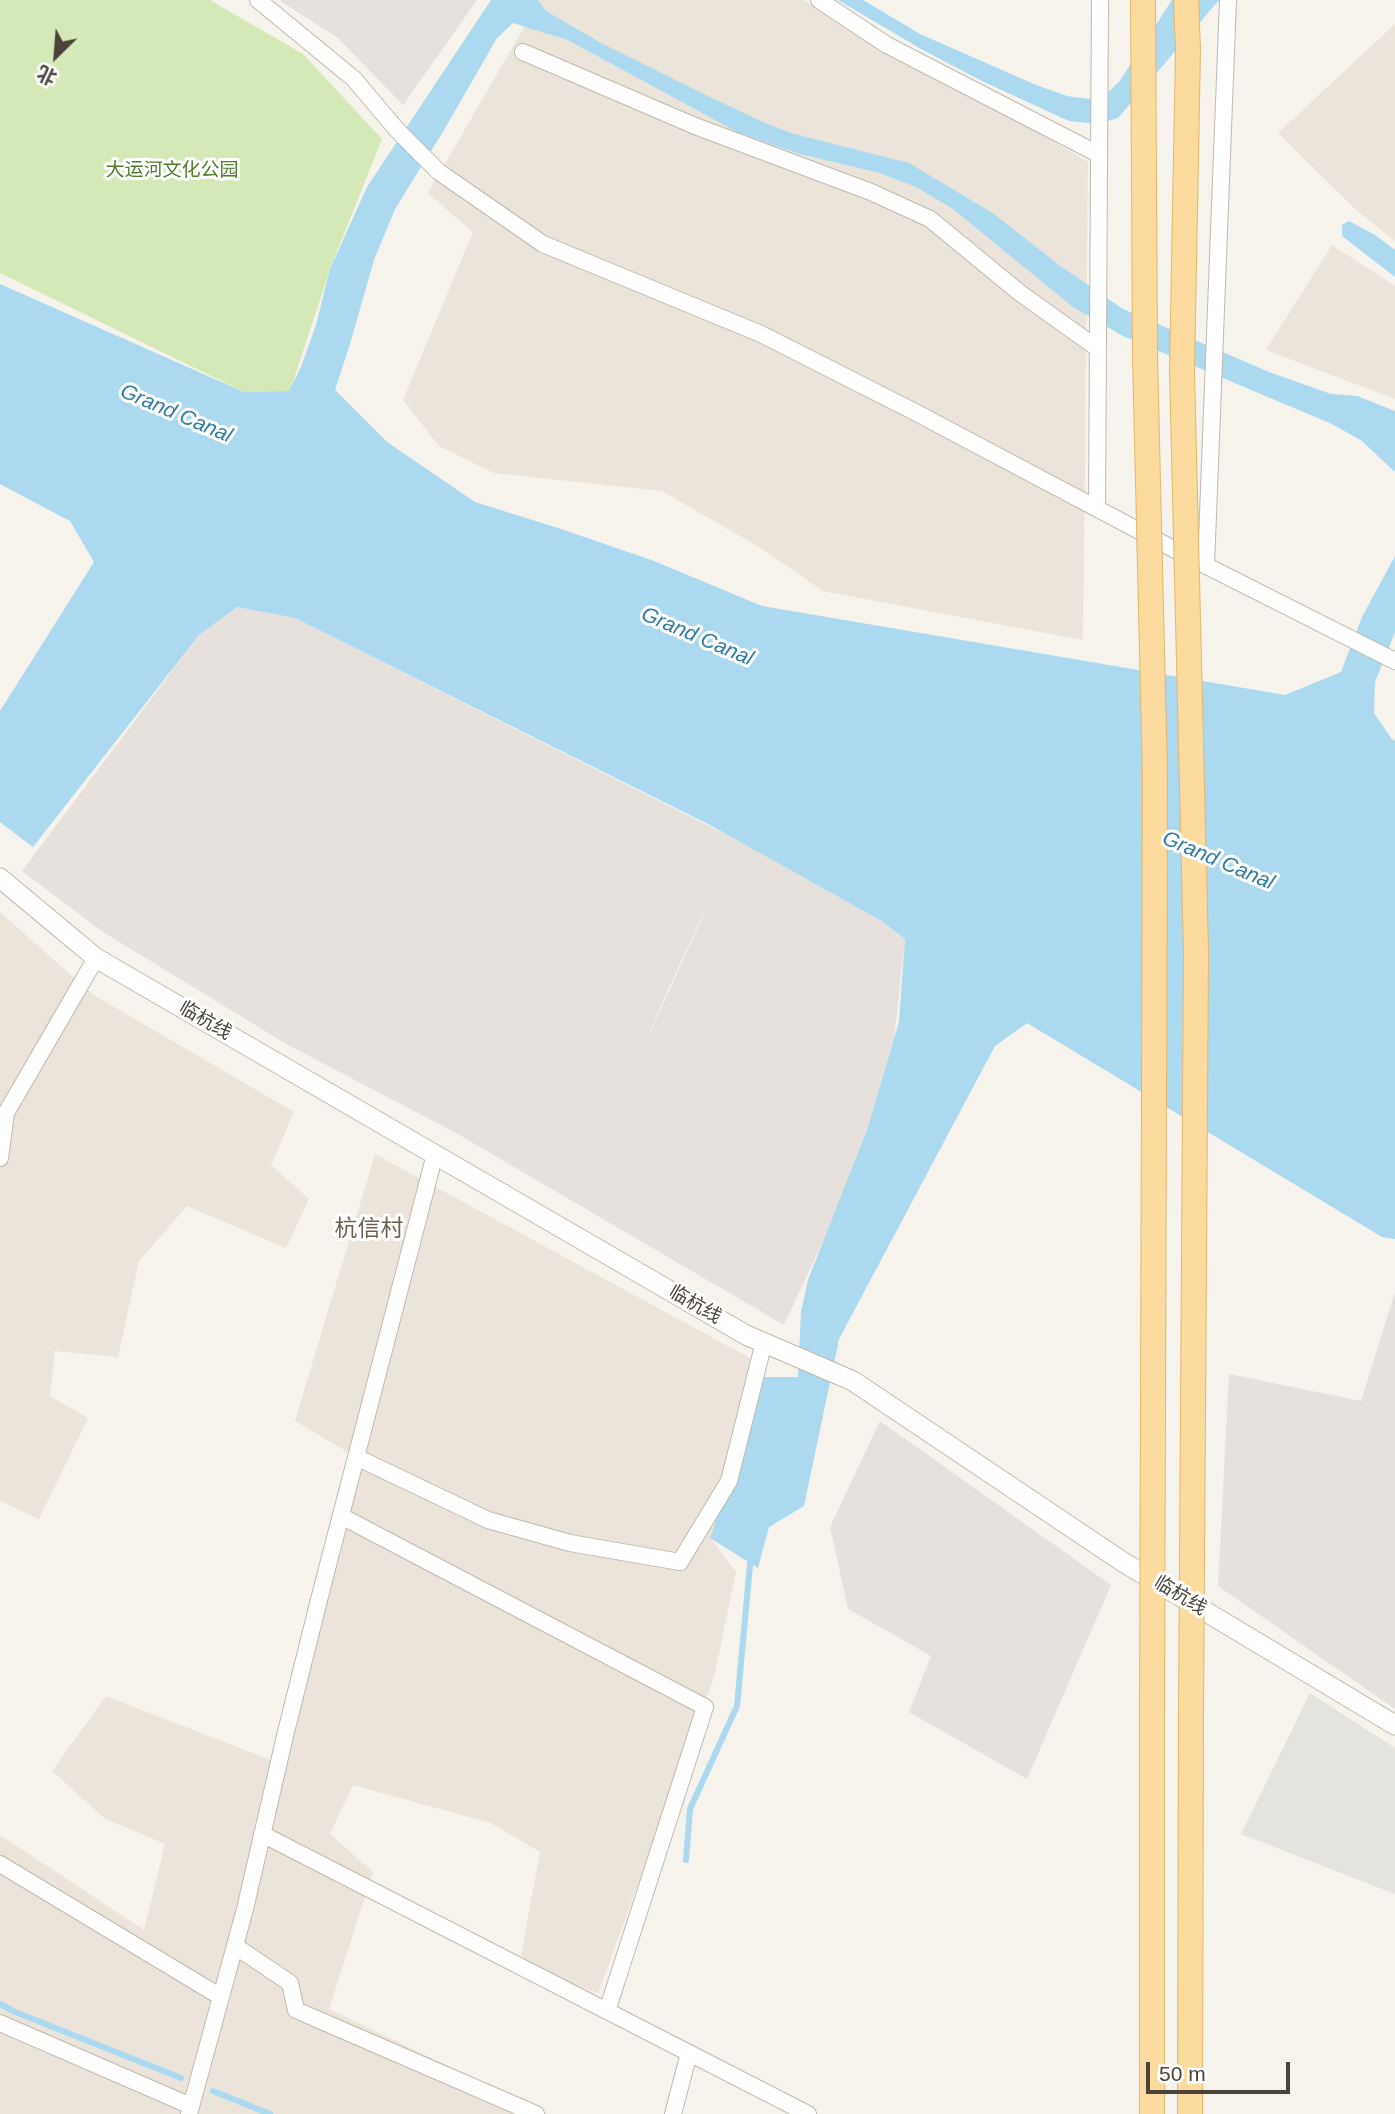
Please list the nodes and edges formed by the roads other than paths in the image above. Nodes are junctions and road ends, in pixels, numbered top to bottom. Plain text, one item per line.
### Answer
1 (258, 0) edge
2 (818, 0) edge
3 (1100, 0) edge
4 (1143, 0) edge
5 (1186, 0) edge
6 (1228, 6) edge
7 (523, 52) dead end
8 (1098, 154) junction
9 (1097, 348) junction
10 (1097, 508) junction
11 (1206, 566) junction
12 (1395, 661) edge
13 (0, 878) edge
14 (96, 958) junction
15 (435, 1154) junction
16 (0, 1158) edge
17 (764, 1342) junction
18 (356, 1457) junction
19 (341, 1516) junction
20 (1395, 1726) edge
21 (262, 1834) junction
22 (0, 1864) edge
23 (235, 1946) junction
24 (221, 1997) junction
25 (607, 2011) junction
26 (0, 2023) edge
27 (689, 2053) junction
28 (190, 2110) edge
29 (536, 2114) edge
30 (673, 2114) edge
31 (808, 2114) edge
32 (1152, 2114) edge
33 (1190, 2114) edge

1 - 10 street
2 - 8 street
3 - 8 street
4 - 32 main road, bridge
5 - 33 main road, bridge
6 - 11 street
7 - 9 street
8 - 9 street
9 - 10 street
10 - 11 street
11 - 12 street
13 - 14 street, 临杭线
14 - 15 street, 临杭线
14 - 16 street
15 - 17 street, 临杭线
15 - 18 street
17 - 18 street
17 - 20 street, 临杭线
18 - 19 street
19 - 21 street
19 - 25 street
21 - 23 street
21 - 25 street
22 - 24 street
23 - 24 street
23 - 29 street
24 - 28 street
25 - 27 street
26 - 28 street
27 - 30 street
27 - 31 street

